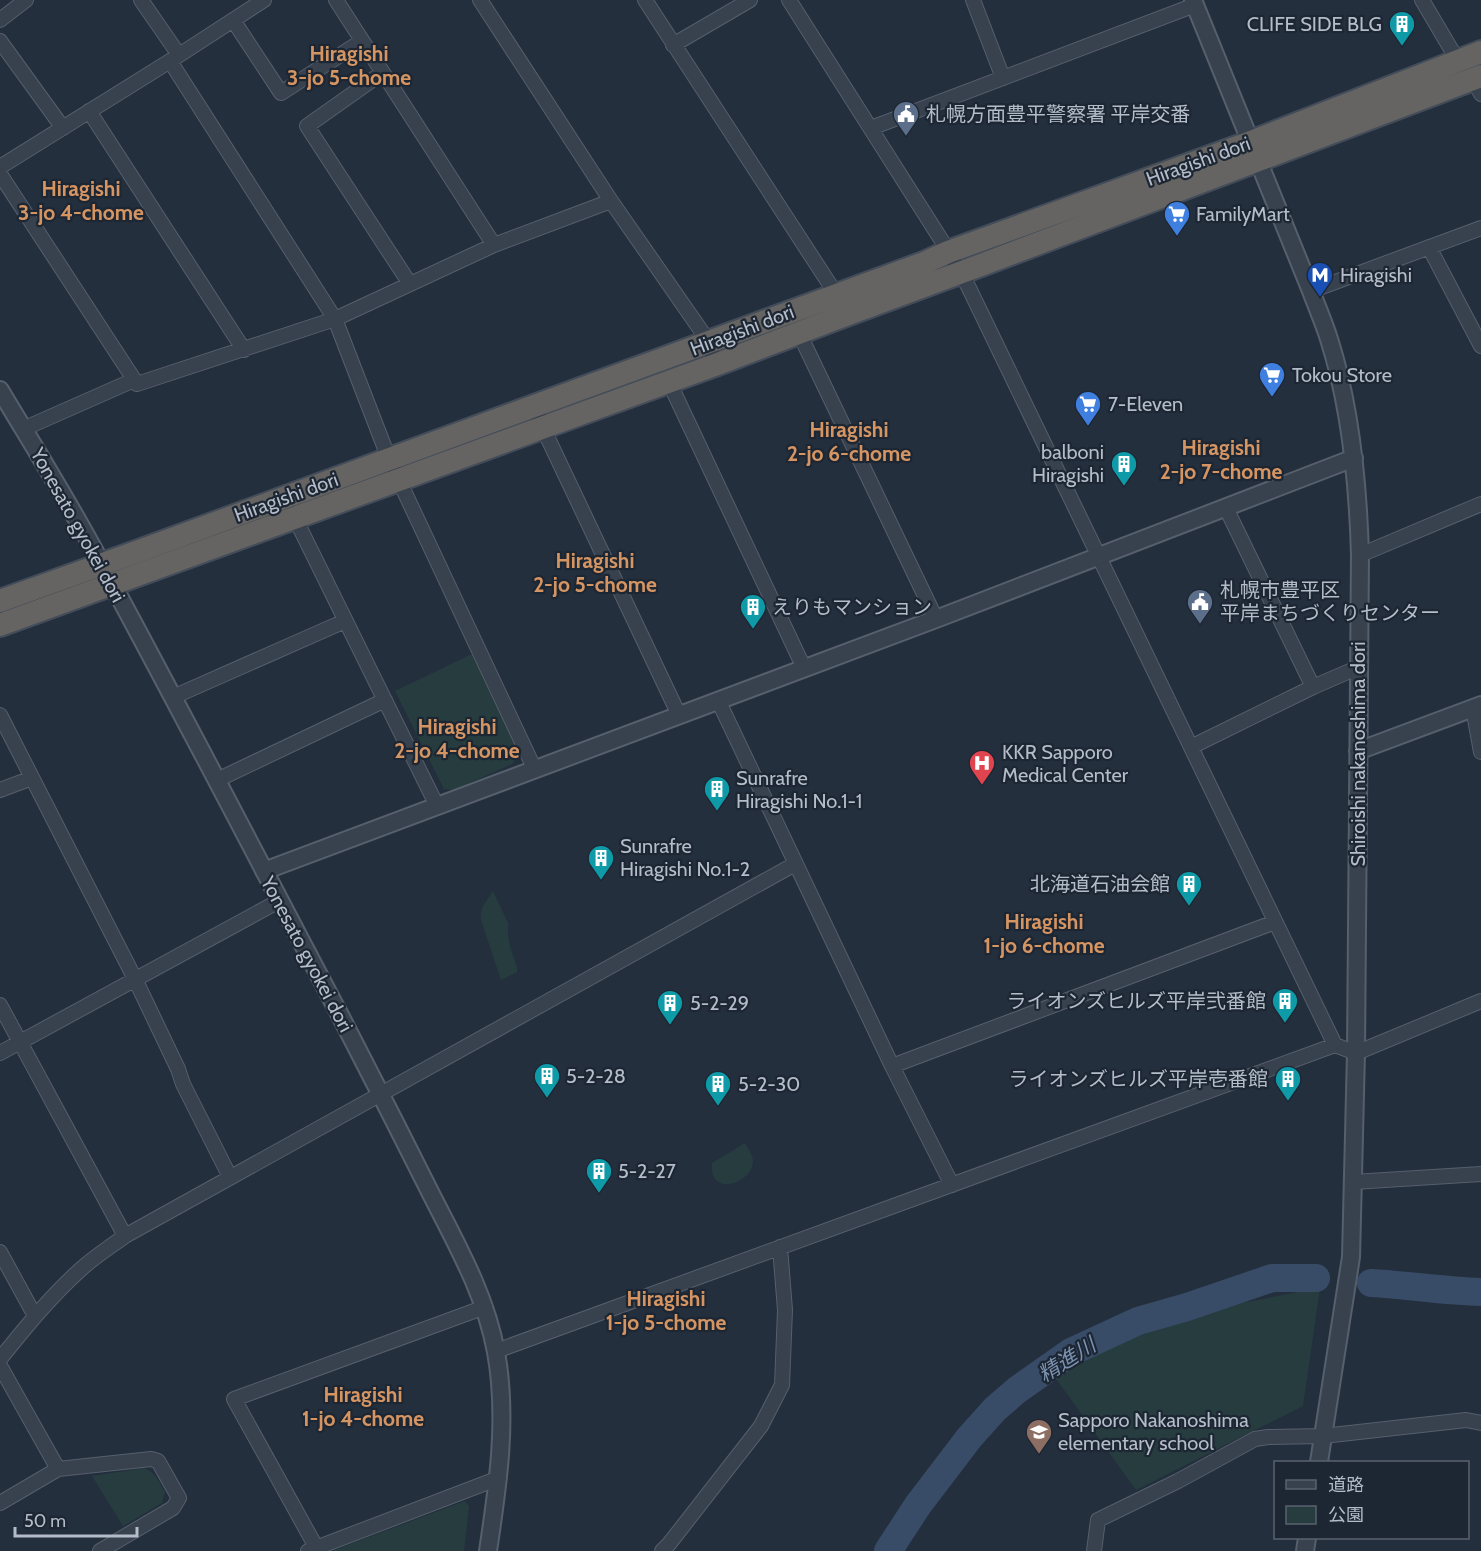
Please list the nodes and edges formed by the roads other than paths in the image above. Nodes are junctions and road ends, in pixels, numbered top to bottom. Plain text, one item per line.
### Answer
1 (26, 0) edge
2 (141, 0) edge
3 (264, 0) edge
4 (336, 0) edge
5 (480, 0) edge
6 (645, 0) edge
7 (750, 0) edge
8 (789, 0) edge
9 (974, 0) edge
10 (1422, 0) edge
11 (1194, 3) edge
12 (0, 20) edge
13 (233, 20) junction
14 (0, 41) edge
15 (362, 41) junction
16 (673, 45) junction
17 (1481, 52) edge
18 (175, 58) junction
19 (1458, 61) junction
20 (382, 73) junction
21 (1003, 78) junction
22 (1478, 83) edge
23 (89, 111) junction
24 (63, 128) junction
25 (871, 128) junction
26 (1254, 151) junction
27 (0, 167) edge
28 (0, 174) edge
29 (611, 201) junction
30 (1481, 228) edge
31 (494, 245) junction
32 (1429, 247) junction
33 (948, 252) junction
34 (961, 272) junction
35 (410, 284) junction
36 (1311, 291) junction
37 (840, 305) junction
38 (335, 319) junction
39 (799, 333) junction
40 (709, 342) junction
41 (1481, 346) edge
42 (244, 350) junction
43 (715, 365) junction
44 (134, 380) junction
45 (669, 382) junction
46 (0, 390) edge
47 (535, 406) junction
48 (5, 411) edge
49 (543, 428) junction
50 (23, 429) junction
51 (1354, 458) junction
52 (389, 459) junction
53 (398, 481) junction
54 (286, 497) junction
55 (1481, 504) edge
56 (1226, 508) junction
57 (295, 519) junction
58 (1360, 555) junction
59 (1098, 556) junction
60 (102, 564) junction
61 (112, 584) junction
62 (0, 601) edge
63 (936, 619) junction
64 (345, 621) junction
65 (0, 625) edge
66 (1359, 667) junction
67 (804, 668) junction
68 (1313, 687) junction
69 (172, 697) junction
70 (385, 700) junction
71 (718, 700) junction
72 (1477, 706) edge
73 (0, 715) edge
74 (679, 715) junction
75 (1191, 747) junction
76 (1358, 751) junction
77 (1481, 752) edge
78 (535, 770) junction
79 (32, 778) junction
80 (217, 780) junction
81 (0, 790) edge
82 (437, 806) junction
83 (795, 864) junction
84 (264, 871) junction
85 (279, 901) junction
86 (1275, 922) junction
87 (135, 979) junction
88 (1481, 1001) edge
89 (0, 1005) edge
90 (20, 1043) junction
91 (1335, 1045) junction
92 (0, 1053) edge
93 (1356, 1053) junction
94 (892, 1066) junction
95 (381, 1095) junction
96 (1481, 1174) edge
97 (230, 1178) junction
98 (1353, 1182) junction
99 (952, 1185) junction
100 (125, 1236) junction
101 (780, 1247) junction
102 (0, 1252) edge
103 (484, 1306) junction
104 (35, 1316) junction
105 (496, 1351) junction
106 (0, 1359) edge
107 (0, 1366) edge
108 (1481, 1423) edge
109 (1323, 1436) junction
110 (1319, 1461) edge
111 (58, 1469) junction
112 (499, 1478) junction
113 (0, 1503) edge
114 (312, 1549) edge
115 (100, 1551) edge
116 (488, 1551) edge
117 (662, 1551) edge
118 (1094, 1551) edge

1 - 12 street
2 - 18 street
3 - 13 street
4 - 15 street
5 - 29 street
6 - 16 street
7 - 16 street
8 - 25 street
9 - 21 street
10 - 19 street
11 - 21 street
11 - 26 street, Shiroishi nakanoshima dori
13 - 15 street
13 - 18 street
14 - 24 street
15 - 20 street
16 - 37 street
17 - 19 highway, Hiragishi dori
18 - 23 street
18 - 38 street
19 - 22 street
19 - 26 highway, Hiragishi dori
20 - 31 street
20 - 35 street
21 - 25 street
22 - 26 highway, Hiragishi dori
23 - 24 street
23 - 42 street
24 - 27 street
25 - 33 street
26 - 33 highway, Hiragishi dori
26 - 34 highway, Hiragishi dori
26 - 36 street, Shiroishi nakanoshima dori
28 - 44 street
29 - 31 street
29 - 40 street
30 - 32 street
31 - 35 street
32 - 36 street
32 - 41 street
33 - 34 street
33 - 37 highway, Hiragishi dori
34 - 37 highway, Hiragishi dori
34 - 59 street
35 - 38 street
36 - 51 street, Shiroishi nakanoshima dori
37 - 39 highway, Hiragishi dori
37 - 40 highway, Hiragishi dori
38 - 42 street
38 - 52 street
39 - 43 highway, Hiragishi dori
39 - 63 street
40 - 43 street
40 - 47 highway, Hiragishi dori
42 - 44 street
43 - 45 highway, Hiragishi dori
44 - 50 street
45 - 49 highway, Hiragishi dori
45 - 67 street
46 - 48 street, Yonesato gyokei dori
47 - 49 street
47 - 52 highway, Hiragishi dori
48 - 50 street, Yonesato gyokei dori
49 - 53 highway, Hiragishi dori
49 - 74 street
50 - 60 street, Yonesato gyokei dori
51 - 56 street
51 - 58 street, Shiroishi nakanoshima dori
52 - 53 street
52 - 54 highway, Hiragishi dori
53 - 57 highway, Hiragishi dori
53 - 78 street
54 - 57 street
54 - 60 highway, Hiragishi dori
55 - 58 street
56 - 59 street
56 - 68 street
57 - 61 highway, Hiragishi dori
57 - 64 street
58 - 66 street, Shiroishi nakanoshima dori
59 - 63 street
59 - 75 street
60 - 61 street, Yonesato gyokei dori
60 - 62 highway, Hiragishi dori
61 - 65 highway, Hiragishi dori
61 - 69 street, Yonesato gyokei dori
63 - 67 street
64 - 69 street
64 - 70 street
66 - 68 street
66 - 76 street, Shiroishi nakanoshima dori
67 - 71 street
68 - 75 street
69 - 80 street, Yonesato gyokei dori
70 - 80 street
70 - 82 street
71 - 74 street
71 - 83 street
72 - 76 street
72 - 77 street
73 - 79 street
74 - 78 street
75 - 86 street
76 - 93 street, Shiroishi nakanoshima dori
78 - 82 street
79 - 81 street
79 - 87 street
80 - 84 street, Yonesato gyokei dori
82 - 84 street
83 - 94 street
83 - 95 street
84 - 85 street, Yonesato gyokei dori
85 - 87 street
85 - 95 street, Yonesato gyokei dori
86 - 91 street
86 - 94 street
87 - 90 street
87 - 97 street
88 - 93 street
89 - 90 street
90 - 92 street
90 - 100 street
91 - 93 street
91 - 99 street
93 - 98 street, Shiroishi nakanoshima dori
94 - 99 street
95 - 97 street
95 - 103 street, Yonesato gyokei dori
96 - 98 street
97 - 100 street
98 - 109 street, Shiroishi nakanoshima dori
99 - 101 street
100 - 104 street
101 - 105 street
101 - 117 street
102 - 104 street
103 - 105 street, Yonesato gyokei dori
103 - 114 street
104 - 106 street
105 - 112 street, Yonesato gyokei dori
107 - 111 street
108 - 109 street
109 - 110 street, Shiroishi nakanoshima dori
109 - 118 street
111 - 113 street
111 - 115 street
112 - 114 street
112 - 116 street, Yonesato gyokei dori

